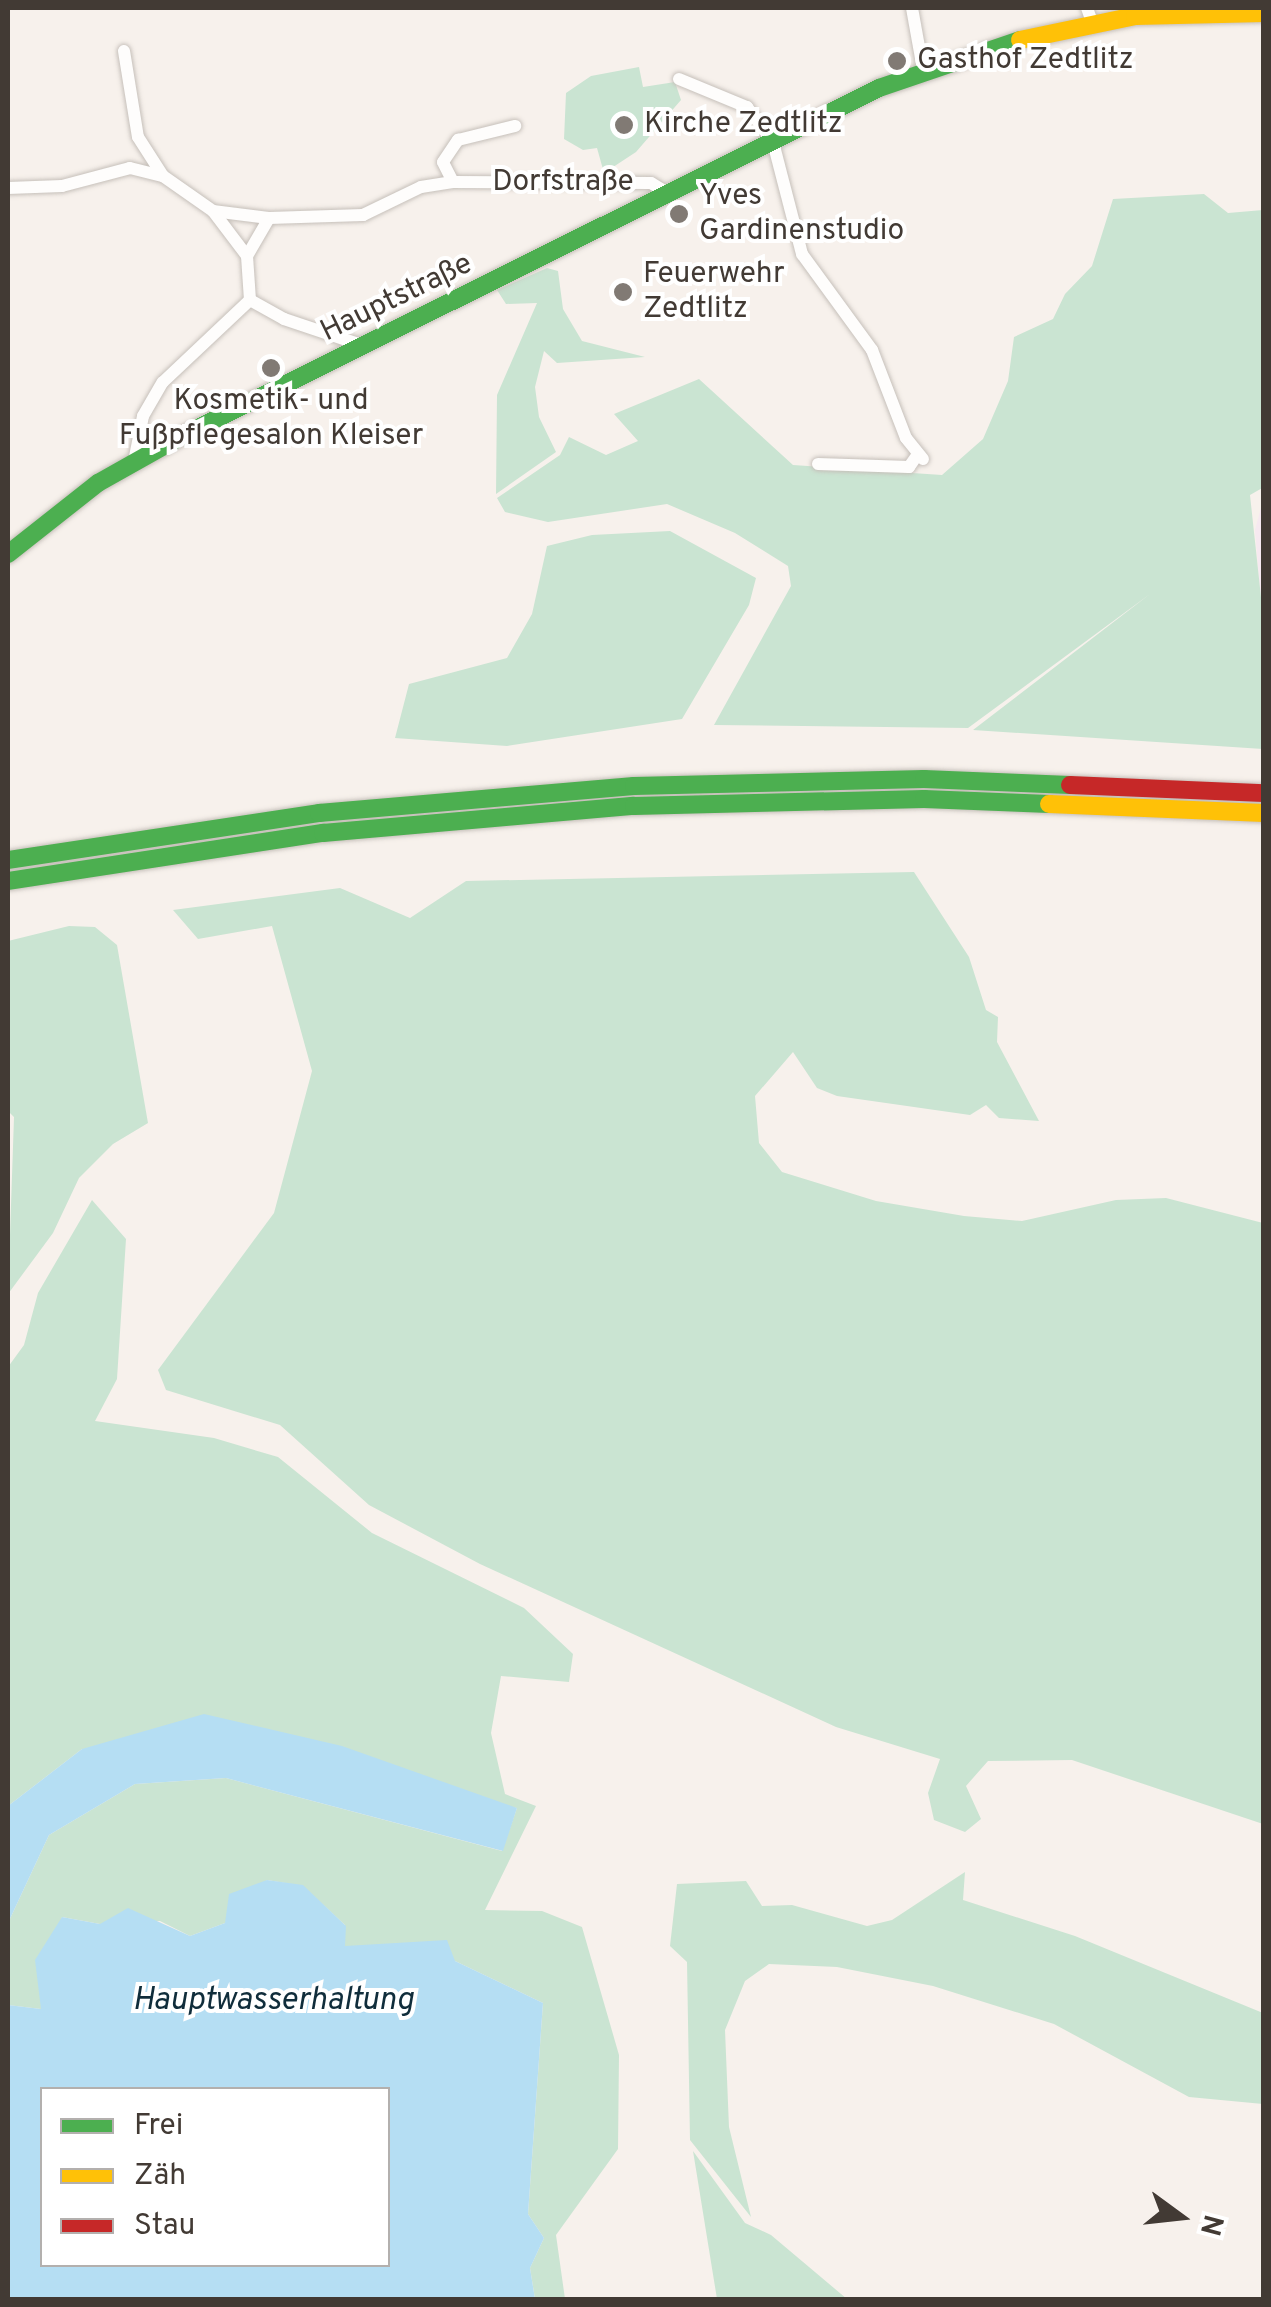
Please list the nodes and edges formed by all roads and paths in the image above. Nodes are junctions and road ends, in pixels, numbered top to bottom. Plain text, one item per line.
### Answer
1 (912, 8) edge
2 (1264, 13) edge
3 (1089, 15) edge
4 (124, 51) dead end
5 (923, 70) junction
6 (679, 79) dead end
7 (515, 126) dead end
8 (773, 142) junction
9 (443, 162) junction
10 (163, 176) junction
11 (453, 182) junction
12 (430, 185) junction
13 (8, 188) edge
14 (668, 194) junction
15 (213, 212) junction
16 (270, 218) junction
17 (247, 256) junction
18 (250, 300) junction
19 (364, 346) junction
20 (134, 462) junction
21 (818, 464) dead end
22 (8, 554) edge
23 (1264, 793) edge
24 (1264, 813) edge
25 (8, 860) edge
26 (8, 881) edge

1 - 5 street
2 - 3 main road, Hauptstraße
3 - 5 main road, Hauptstraße
4 - 10 street, Dorfstraße
5 - 8 main road, Hauptstraße
6 - 8 street
7 - 9 street, Dorfstraße
8 - 14 main road, Hauptstraße
8 - 21 street
9 - 11 street, Dorfstraße
9 - 12 street, Dorfstraße
10 - 13 street
10 - 15 street, Dorfstraße
11 - 12 street, Dorfstraße
11 - 14 street, Dorfstraße
12 - 16 street, Dorfstraße
14 - 19 main road, Hauptstraße
15 - 16 street, Dorfstraße
15 - 17 street, Dorfstraße
16 - 17 street
17 - 18 street
18 - 19 street
18 - 20 street
19 - 20 main road, Hauptstraße
20 - 22 main road, Hauptstraße
23 - 25 main road
24 - 26 main road

